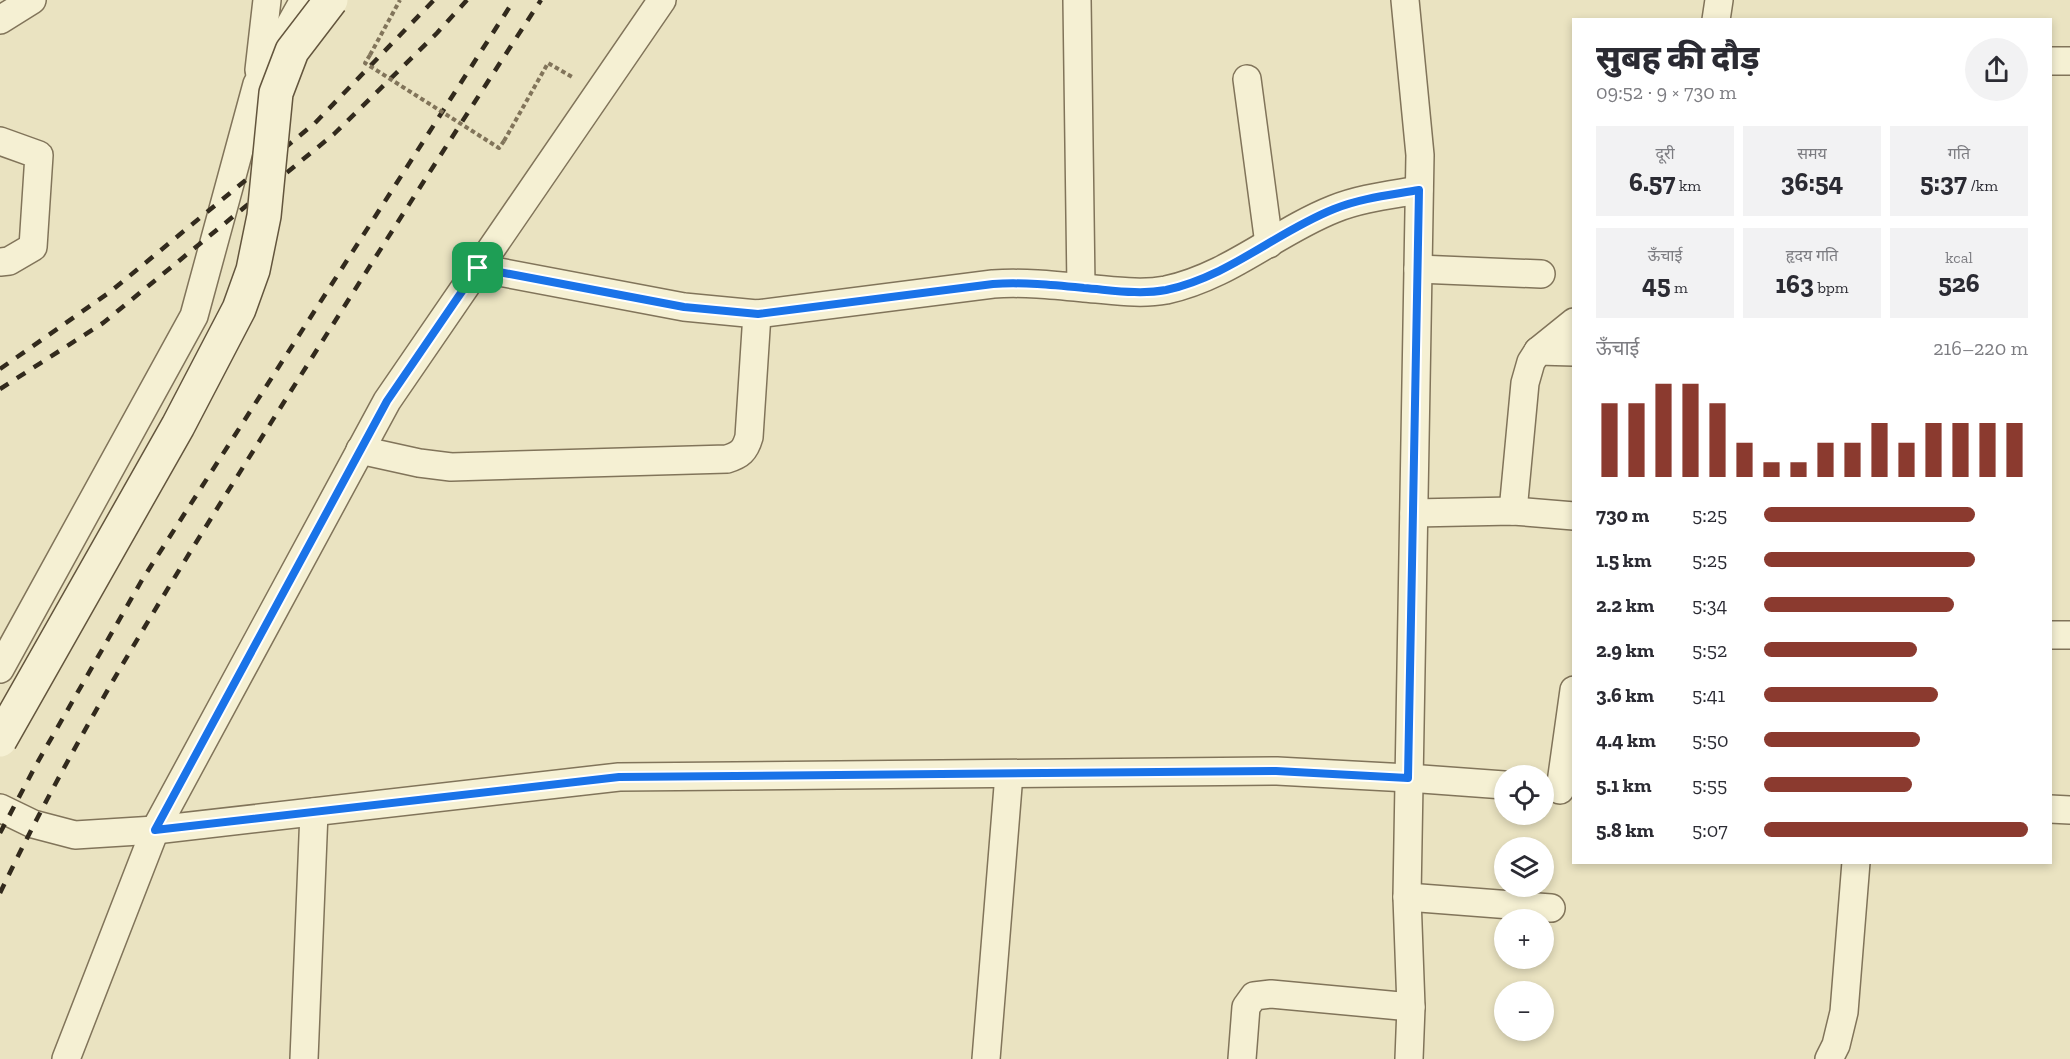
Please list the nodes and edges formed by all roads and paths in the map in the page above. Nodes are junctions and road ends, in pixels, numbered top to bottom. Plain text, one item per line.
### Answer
1 (32, 0) edge
2 (267, 0) edge
3 (304, 0) edge
4 (332, 0) edge
5 (400, 0) edge
6 (662, 0) edge
7 (1077, 0) edge
8 (1405, 0) edge
9 (1719, 0) edge
10 (1716, 18) edge
11 (0, 20) edge
12 (2052, 61) edge
13 (2070, 61) edge
14 (1247, 79) dead end
15 (257, 84) junction
16 (598, 93) junction
17 (0, 141) edge
18 (1419, 190) junction
19 (1269, 244) junction
20 (0, 262) edge
21 (478, 268) junction
22 (1418, 268) junction
23 (1541, 274) dead end
24 (1081, 287) junction
25 (758, 314) junction
26 (1572, 324) edge
27 (1539, 351) junction
28 (1572, 352) edge
29 (360, 450) junction
30 (1512, 511) junction
31 (1414, 513) junction
32 (1572, 516) edge
33 (2052, 635) edge
34 (2070, 635) edge
35 (0, 669) edge
36 (1572, 703) edge
37 (0, 740) edge
38 (1009, 774) junction
39 (1408, 778) junction
40 (1494, 784) edge
41 (1559, 790) edge
42 (0, 808) edge
43 (2052, 809) edge
44 (2070, 810) edge
45 (314, 812) junction
46 (155, 830) junction
47 (1856, 864) edge
48 (1407, 897) junction
49 (1551, 908) dead end
50 (1411, 1007) junction
51 (66, 1059) edge
52 (304, 1059) edge
53 (986, 1059) edge
54 (1242, 1059) edge
55 (1409, 1059) edge
56 (1829, 1059) edge

1 - 11 street
2 - 15 street
3 - 15 street
4 - 37 street, bridge
5 - 16 path, bridge
6 - 16 street
7 - 24 street
8 - 18 street
9 - 10 street
12 - 13 street
14 - 19 street
15 - 35 street
16 - 21 street
17 - 20 street
18 - 19 street
18 - 22 street
19 - 24 street
21 - 25 street
21 - 29 street
22 - 23 street
22 - 31 street
24 - 25 street
25 - 29 street
26 - 27 street
27 - 28 street
27 - 30 street
29 - 46 street
30 - 31 street
30 - 32 street
31 - 39 street
33 - 34 street
36 - 41 street
38 - 39 street
38 - 45 street
38 - 53 street
39 - 40 street
39 - 48 street
42 - 46 street
43 - 44 street
45 - 46 street
45 - 52 street
46 - 51 street
47 - 56 street
48 - 49 street
48 - 50 street
50 - 54 street
50 - 55 street

